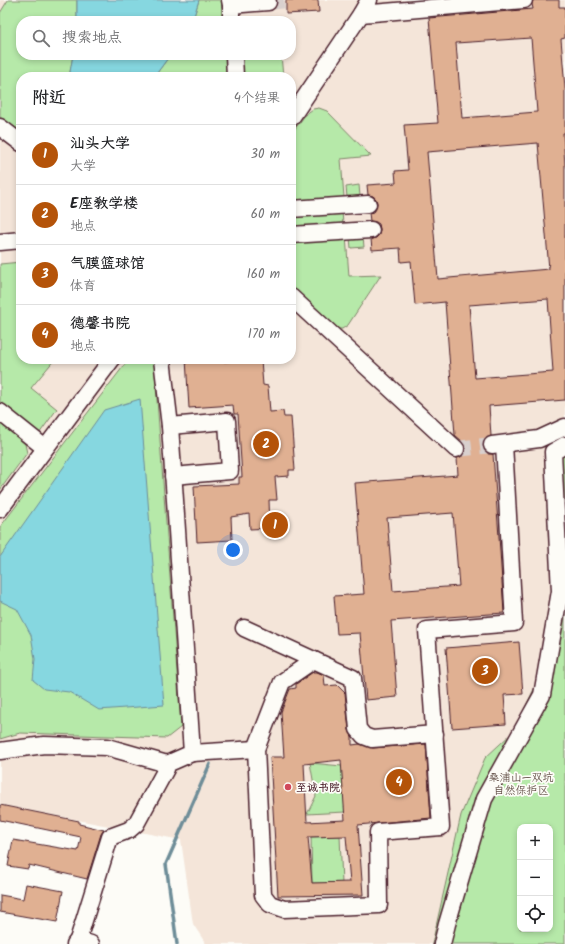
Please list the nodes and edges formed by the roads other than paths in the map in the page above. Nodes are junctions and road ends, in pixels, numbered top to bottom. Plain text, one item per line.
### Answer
1 (524, 0) edge
2 (230, 2) edge
3 (268, 2) dead end
4 (365, 7) edge
5 (231, 16) edge
6 (234, 60) edge
7 (235, 72) edge
8 (296, 110) edge
9 (0, 127) edge
10 (16, 139) edge
11 (368, 204) dead end
12 (296, 209) edge
13 (371, 230) dead end
14 (296, 235) edge
15 (16, 240) edge
16 (0, 242) edge
17 (296, 302) edge
18 (108, 364) edge
19 (163, 364) edge
20 (0, 412) edge
21 (170, 426) junction
22 (565, 427) edge
23 (565, 445) edge
24 (45, 448) junction
25 (456, 448) dead end
26 (173, 476) junction
27 (0, 509) edge
28 (244, 628) dead end
29 (314, 660) junction
30 (434, 734) junction
31 (256, 748) junction
32 (0, 751) edge
33 (192, 753) junction
34 (167, 764) junction
35 (81, 943) edge
36 (442, 944) edge

1 - 4 street
2 - 3 street
2 - 5 street
4 - 8 street
6 - 7 street
9 - 10 street
11 - 12 street
13 - 14 street
15 - 16 street
17 - 25 street
18 - 24 street
19 - 21 street
20 - 24 street
21 - 26 street
21 - 26 street
22 - 30 street
23 - 36 street
24 - 27 street
26 - 33 street
28 - 29 street
29 - 30 street
29 - 31 street
30 - 31 street
31 - 33 street
32 - 34 street
33 - 34 street
34 - 35 street

